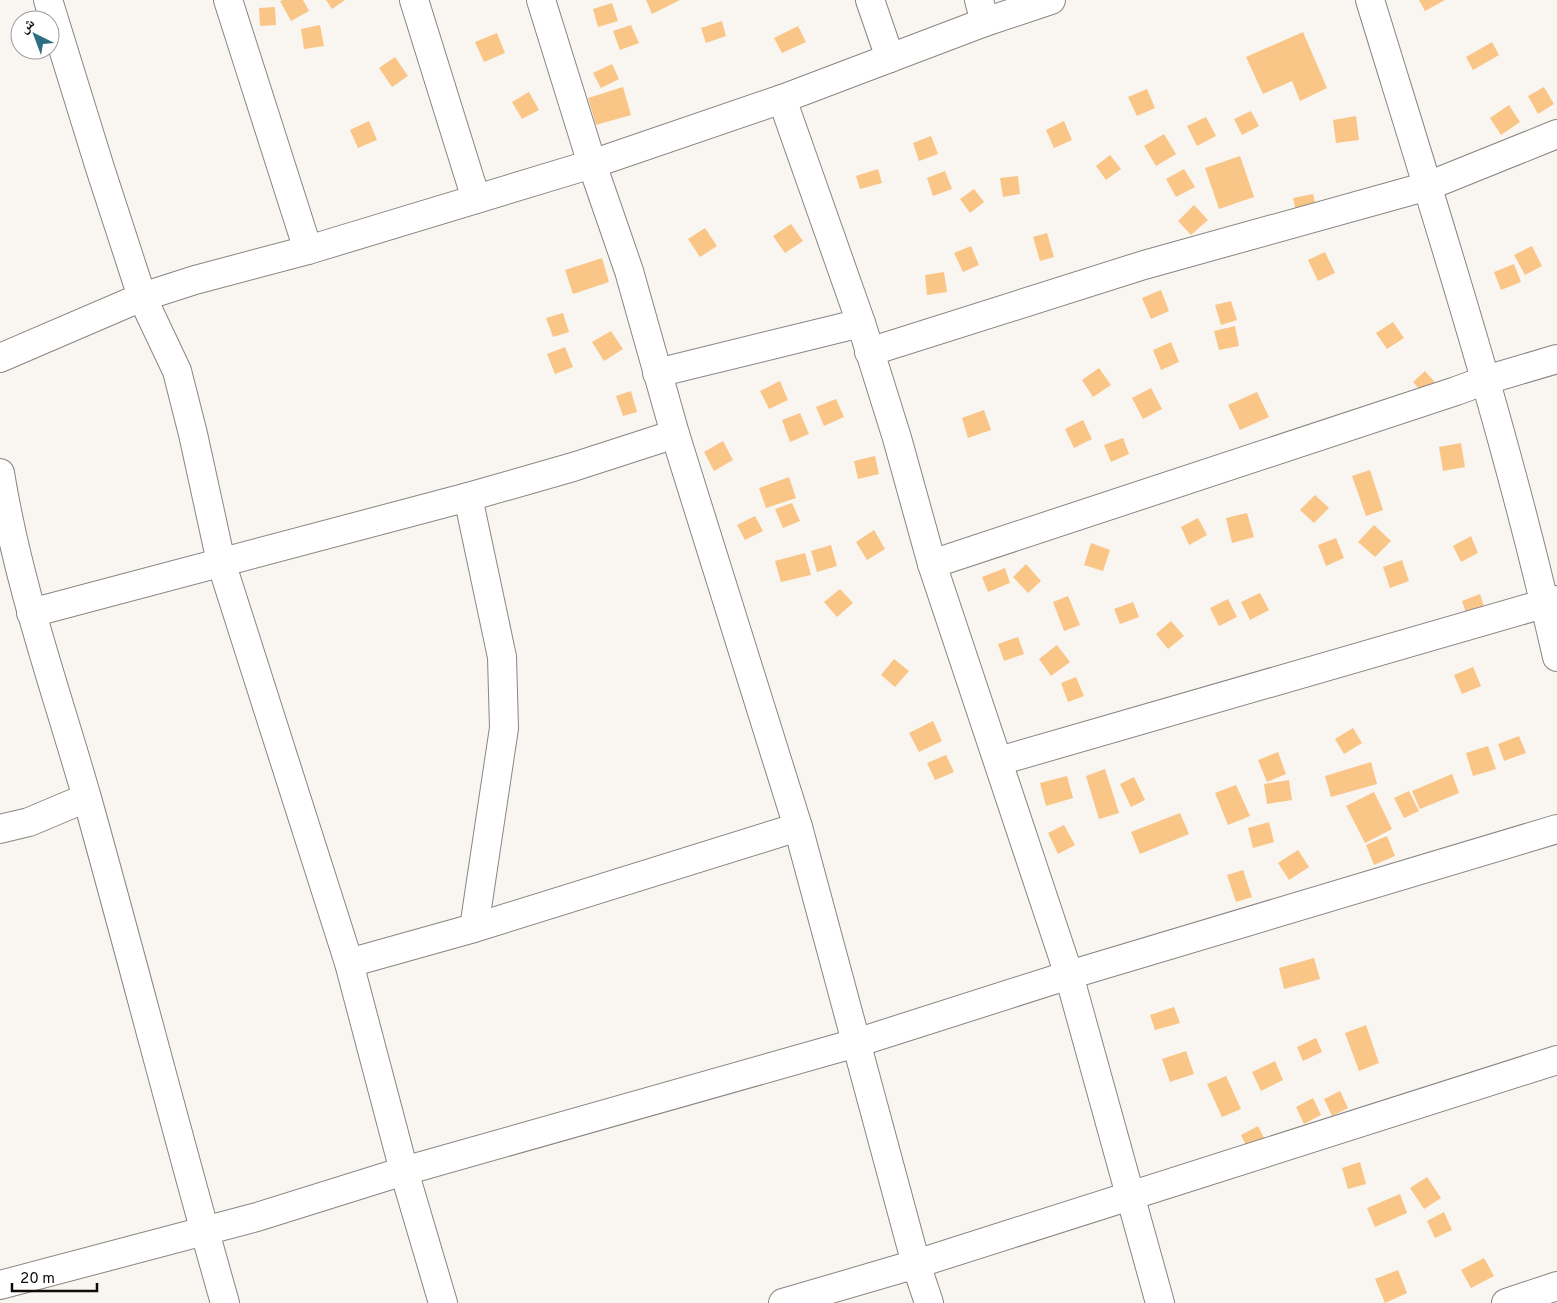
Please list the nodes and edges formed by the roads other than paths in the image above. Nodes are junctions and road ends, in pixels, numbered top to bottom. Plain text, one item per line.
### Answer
1 (48, 0) edge
2 (228, 0) edge
3 (414, 0) edge
4 (541, 0) edge
5 (870, 0) edge
6 (1051, 0) edge
7 (1370, 0) edge
8 (982, 11) edge
9 (890, 58) junction
10 (782, 99) junction
11 (1557, 134) edge
12 (592, 164) junction
13 (1428, 186) junction
14 (476, 199) junction
15 (308, 250) junction
16 (142, 297) junction
17 (861, 323) junction
18 (869, 352) junction
19 (0, 358) edge
20 (1557, 359) edge
21 (657, 373) junction
22 (1486, 380) junction
23 (675, 434) junction
24 (0, 473) edge
25 (468, 497) junction
26 (222, 562) junction
27 (932, 564) junction
28 (1551, 602) edge
29 (31, 613) junction
30 (1557, 657) edge
31 (999, 761) junction
32 (86, 798) junction
33 (798, 828) junction
34 (0, 829) edge
35 (1557, 829) edge
36 (474, 928) junction
37 (349, 963) junction
38 (1069, 975) junction
39 (856, 1043) junction
40 (1557, 1060) edge
41 (404, 1171) junction
42 (1129, 1196) junction
43 (204, 1230) junction
44 (916, 1264) junction
45 (0, 1285) edge
46 (1557, 1286) edge
47 (225, 1303) edge
48 (443, 1303) edge
49 (783, 1303) edge
50 (929, 1303) edge
51 (1160, 1303) edge
52 (1506, 1303) edge

1 - 16 street
2 - 15 street
3 - 14 street
4 - 12 street
5 - 9 street
6 - 8 street
7 - 13 street
8 - 9 street
9 - 10 street
10 - 12 street
10 - 17 street
11 - 13 street
12 - 14 street
12 - 21 street
13 - 18 street
13 - 22 street
14 - 15 street
15 - 16 street
16 - 19 street
16 - 26 street
17 - 18 street
17 - 21 street
18 - 27 street
20 - 22 street
21 - 23 street
22 - 27 street
22 - 28 street
23 - 25 street
23 - 33 street
24 - 29 street
25 - 26 street
25 - 36 street
26 - 29 street
26 - 37 street
27 - 31 street
28 - 30 street
28 - 31 street
29 - 32 street
31 - 38 street
32 - 34 street
32 - 43 street
33 - 36 street
33 - 39 street
35 - 38 street
36 - 37 street
37 - 41 street
38 - 39 street
38 - 42 street
39 - 41 street
39 - 44 street
40 - 42 street
41 - 43 street
41 - 48 street
42 - 44 street
42 - 51 street
43 - 45 street
43 - 47 street
44 - 49 street
44 - 50 street
46 - 52 street

